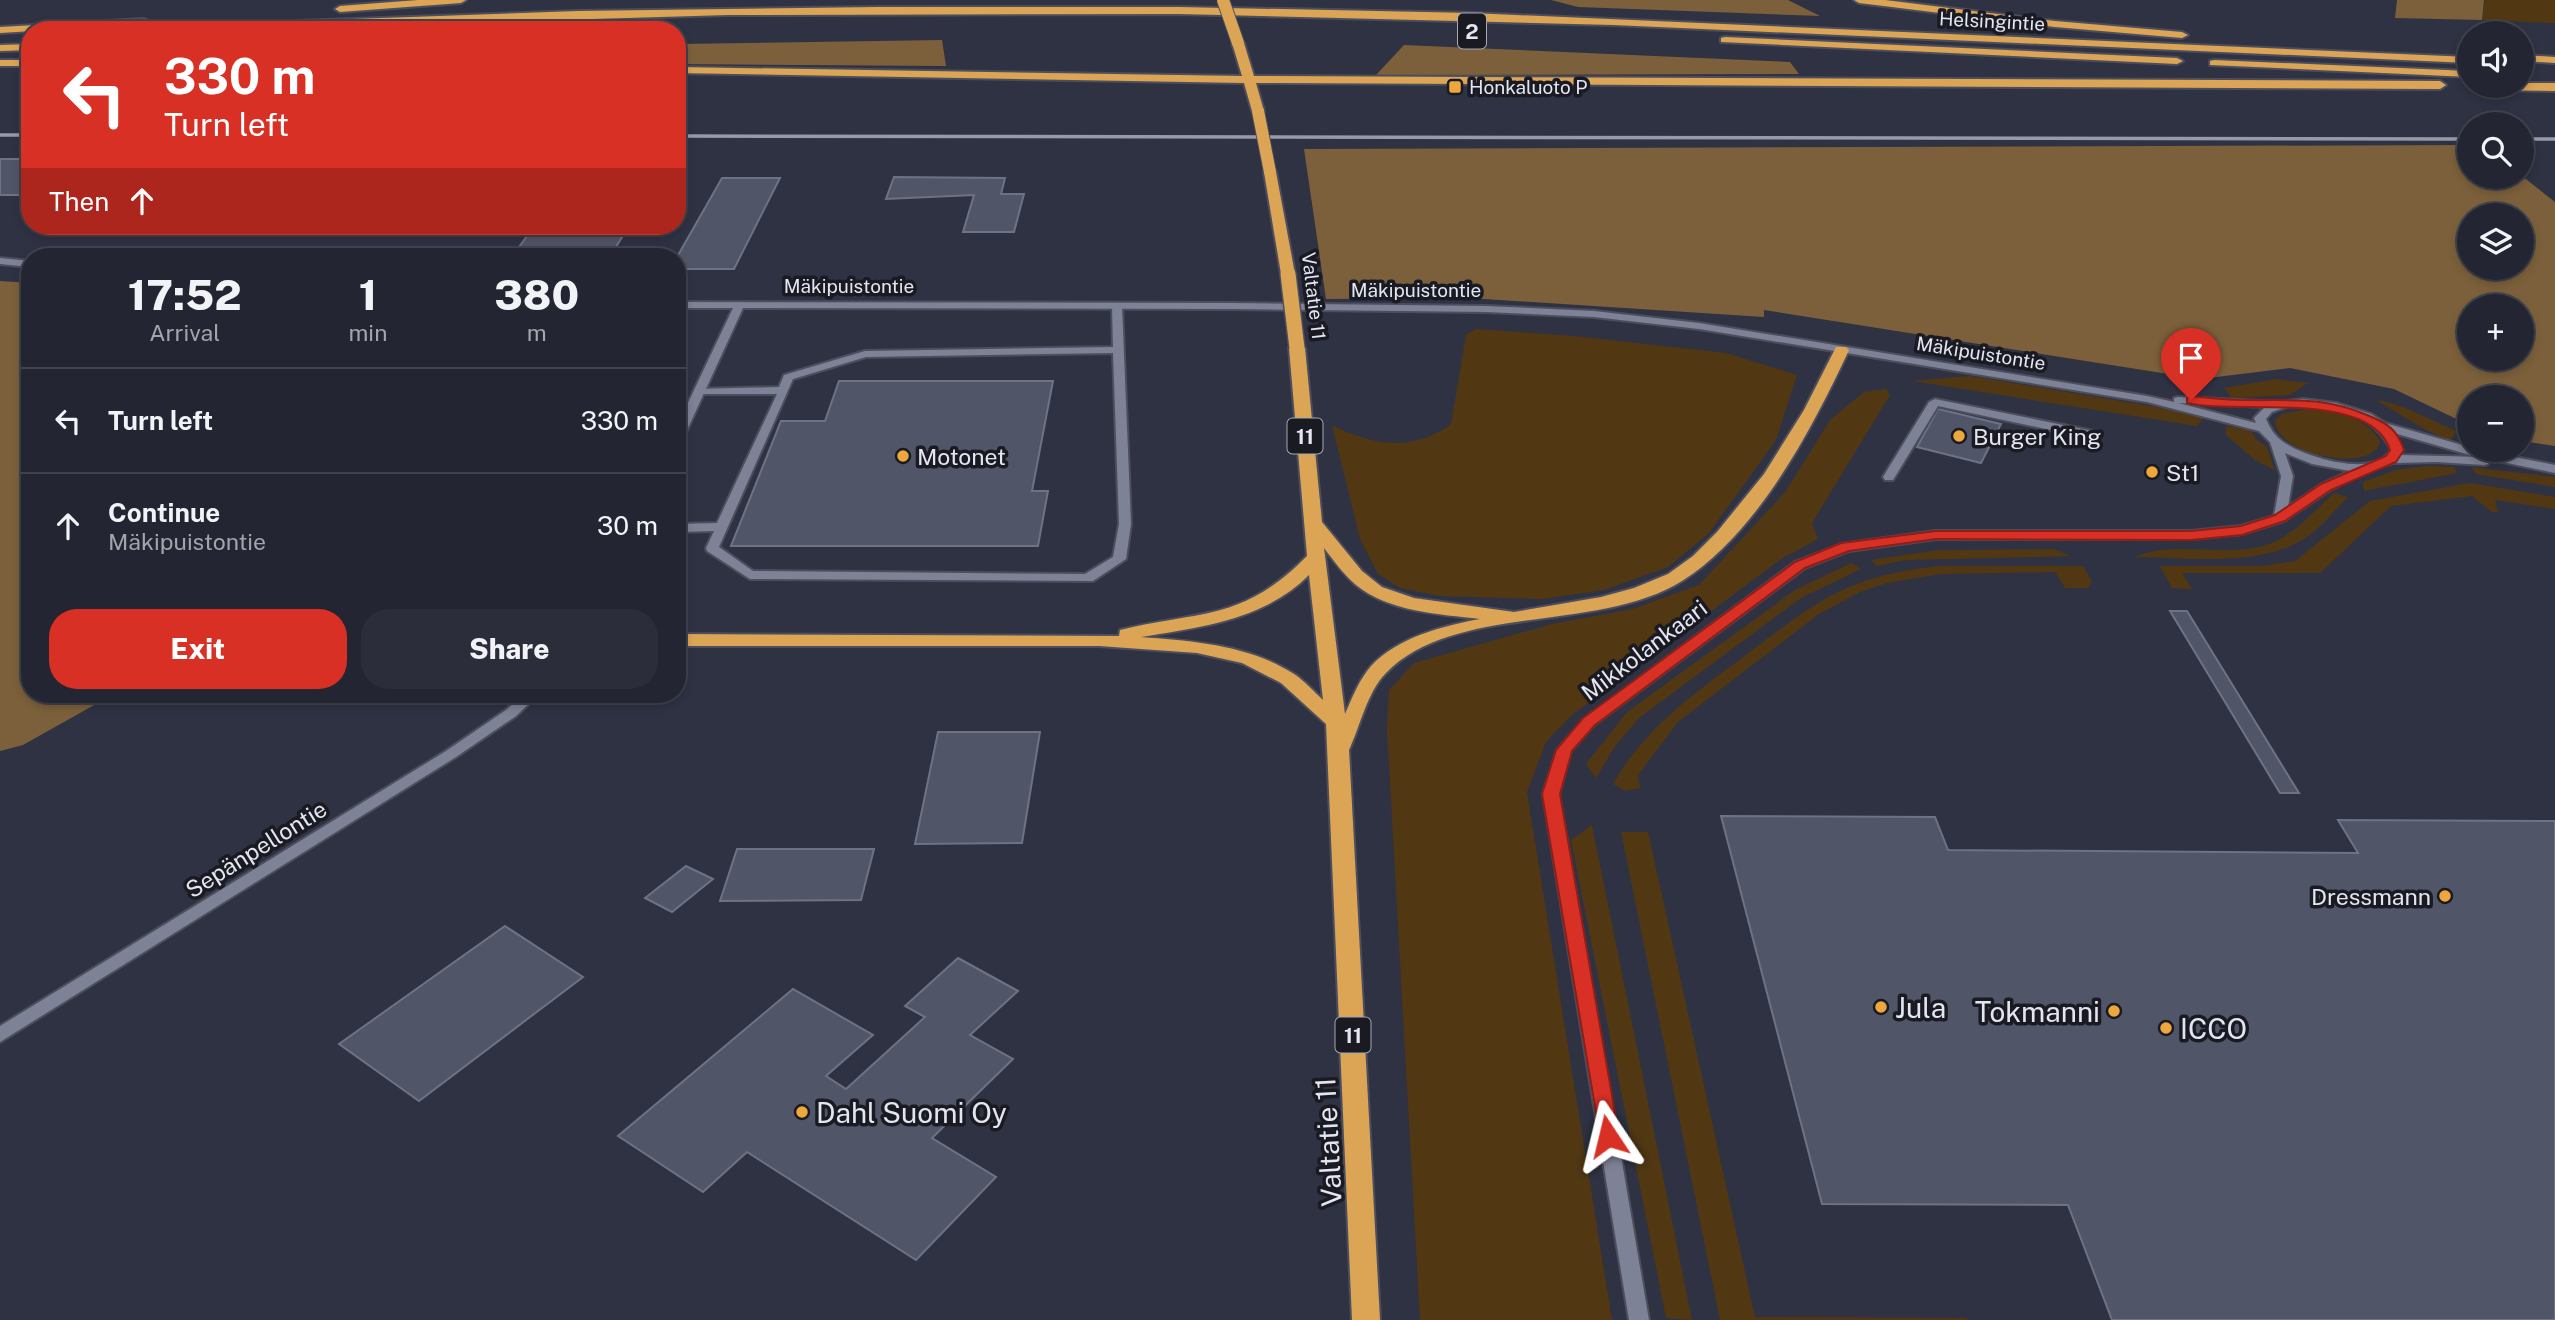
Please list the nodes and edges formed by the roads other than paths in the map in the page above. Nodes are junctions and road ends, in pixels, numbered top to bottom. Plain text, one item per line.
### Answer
1 (461, 0) edge
2 (1223, 0) edge
3 (1859, 0) edge
4 (168, 21) edge
5 (420, 21) edge
6 (762, 24) dead end
7 (1214, 24) dead end
8 (1242, 25) dead end
9 (686, 26) edge
10 (21, 31) edge
11 (0, 33) edge
12 (21, 34) edge
13 (1712, 39) dead end
14 (21, 47) edge
15 (0, 48) edge
16 (2457, 53) edge
17 (2457, 59) edge
18 (2534, 61) edge
19 (2192, 62) dead end
20 (2206, 62) dead end
21 (2555, 62) edge
22 (21, 63) edge
23 (0, 64) edge
24 (686, 70) edge
25 (2457, 73) edge
26 (2534, 76) edge
27 (2555, 77) edge
28 (1250, 78) junction
29 (2457, 86) edge
30 (2534, 87) edge
31 (2555, 87) edge
32 (0, 261) edge
33 (21, 263) edge
34 (686, 305) edge
35 (739, 306) junction
36 (1117, 306) junction
37 (1118, 350) junction
38 (1841, 350) junction
39 (784, 390) junction
40 (700, 391) junction
41 (2147, 399) junction
42 (2288, 403) junction
43 (686, 420) edge
44 (2382, 426) junction
45 (2261, 428) junction
46 (2093, 435) dead end
47 (2275, 443) junction
48 (2391, 459) junction
49 (2369, 466) junction
50 (2555, 470) edge
51 (1889, 477) dead end
52 (2280, 518) junction
53 (1313, 523) junction
54 (722, 527) junction
55 (686, 528) edge
56 (1316, 557) junction
57 (1522, 618) junction
58 (686, 640) edge
59 (1099, 640) junction
60 (522, 703) edge
61 (1336, 722) junction
62 (1339, 751) junction
63 (0, 1035) edge
64 (1366, 1320) edge
65 (1639, 1320) edge

1 - 4 highway
2 - 28 highway, 11, bridge
3 - 16 highway
5 - 17 highway, Helsingintie / 2
6 - 9 highway
7 - 8 highway
10 - 11 highway
11 - 12 highway
13 - 19 highway, Helsingintie
14 - 15 highway
18 - 21 highway
20 - 25 highway
22 - 23 highway
24 - 28 highway
26 - 27 highway
28 - 29 highway
28 - 53 highway, Valtatie 11 / 11, bridge
30 - 31 highway
32 - 33 street
34 - 35 street, Mäkipuistontie
35 - 36 street, Mäkipuistontie
35 - 40 street
36 - 37 street
36 - 38 street, Mäkipuistontie
37 - 39 street
37 - 54 street
38 - 41 street, Mäkipuistontie
38 - 57 highway
39 - 40 street
39 - 54 street
40 - 43 street
41 - 42 street, Mäkipuistontie
41 - 45 street, Mäkipuistontie
42 - 44 street, Mäkipuistontie
42 - 45 street
44 - 48 street
44 - 50 street
45 - 47 street
46 - 51 street
47 - 49 street
47 - 52 street
48 - 49 street
48 - 50 street
49 - 52 street, Mikkolankaari
52 - 65 street, Mikkolankaari
53 - 56 highway, 11
53 - 57 highway
54 - 55 street
56 - 59 highway
56 - 61 highway, 11
57 - 62 highway
58 - 59 highway
59 - 61 highway
60 - 63 street, Sepänpellontie
61 - 62 highway, 11
62 - 64 highway, Valtatie 11 / 11

